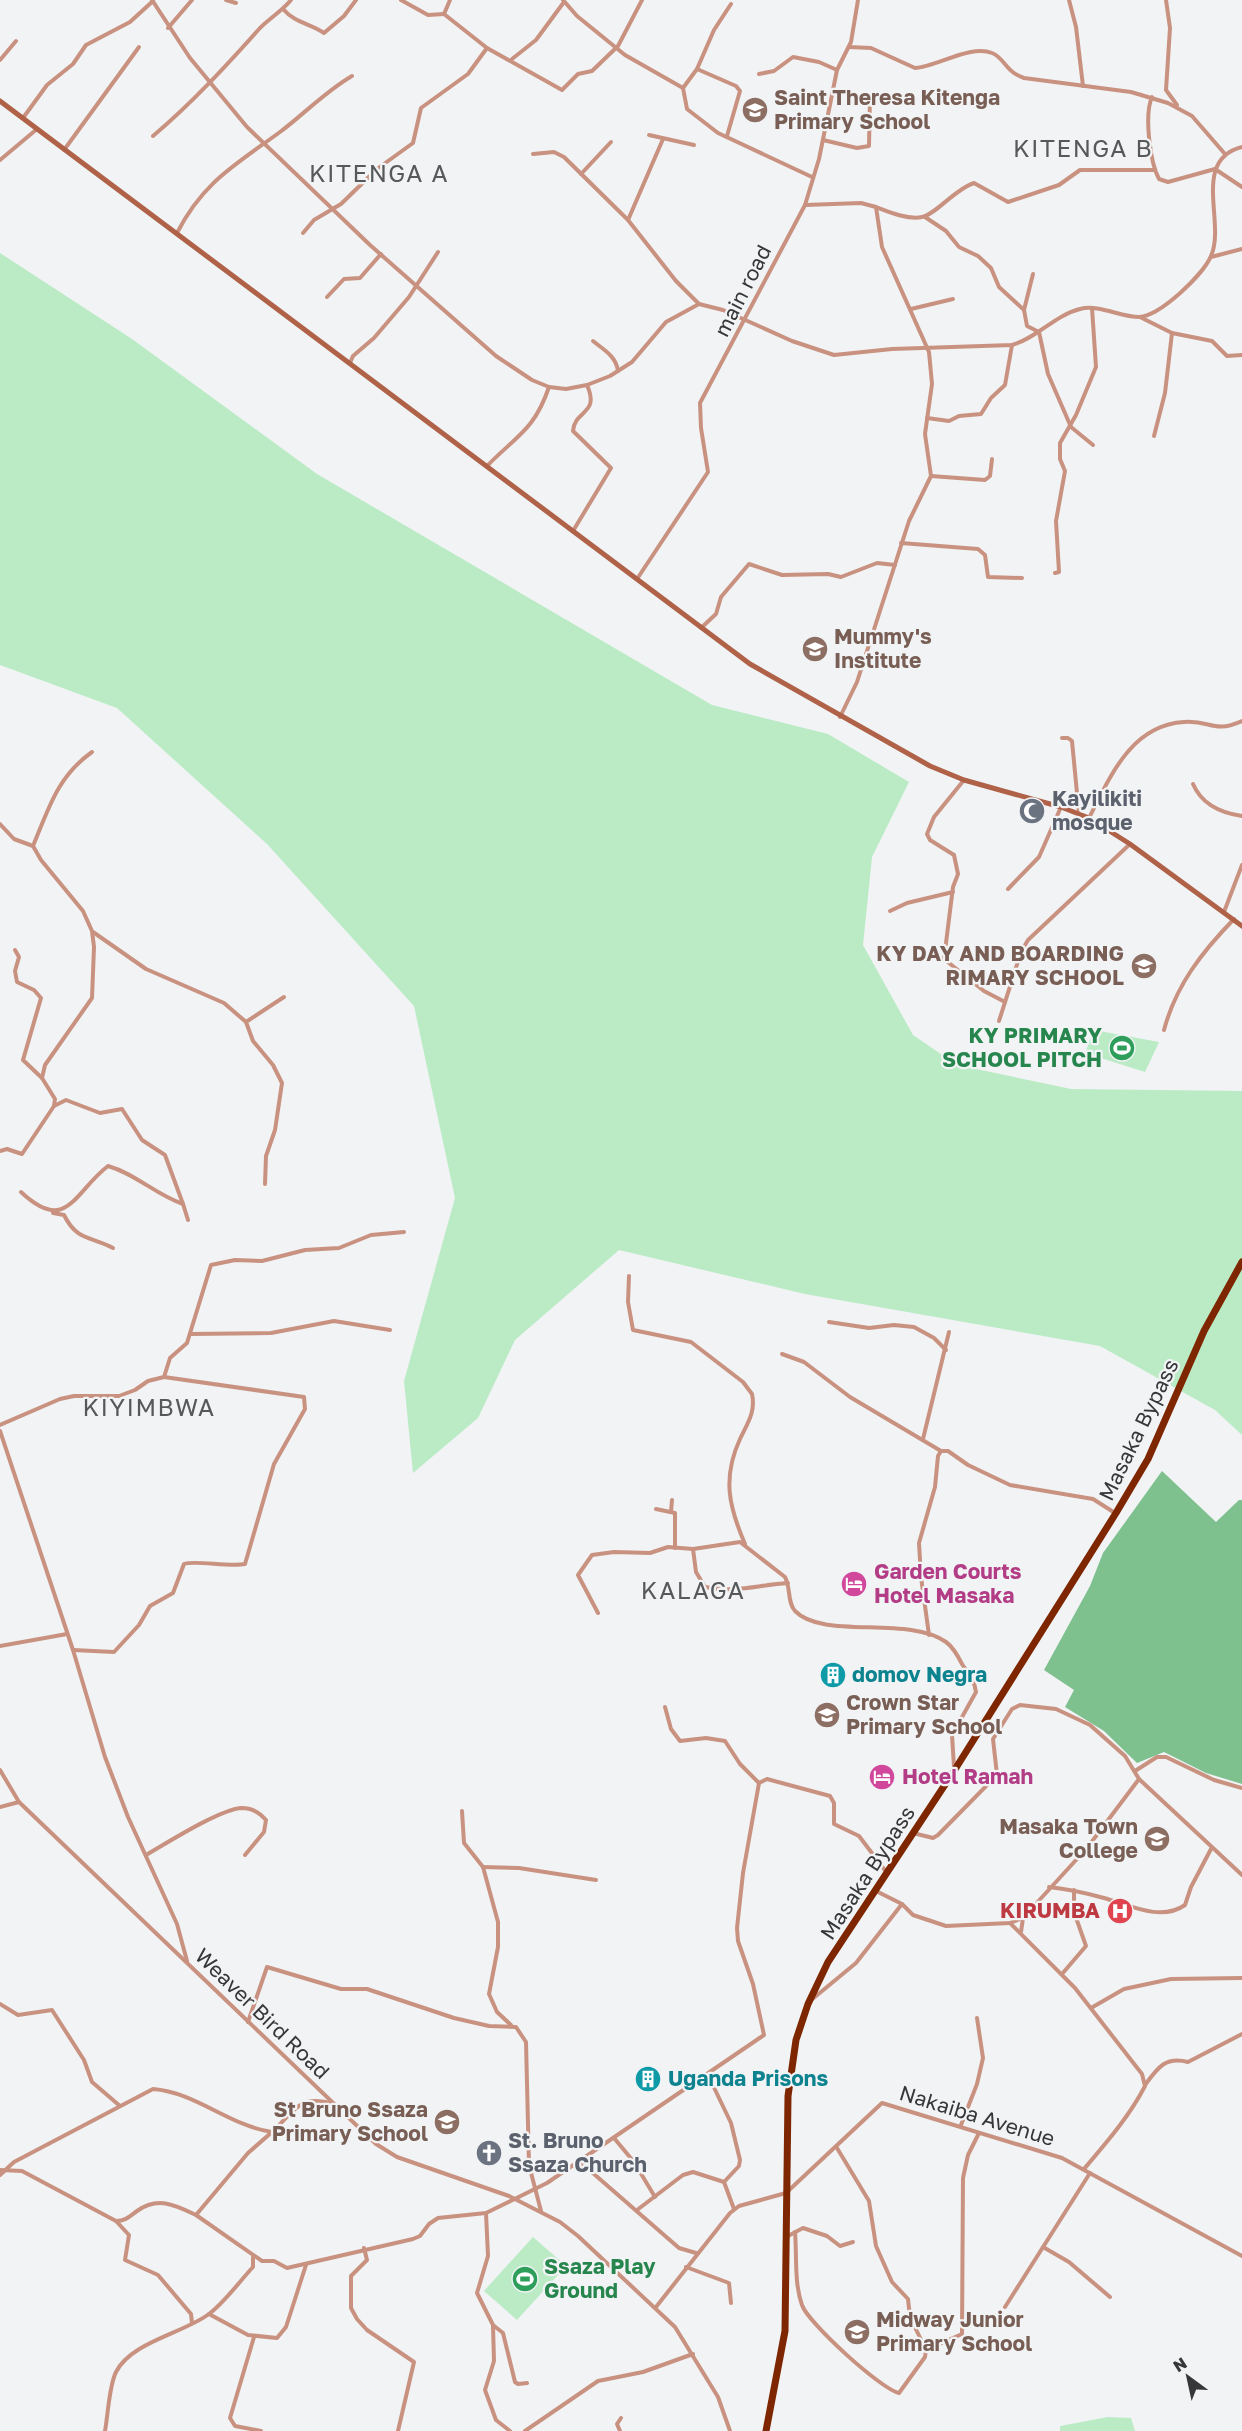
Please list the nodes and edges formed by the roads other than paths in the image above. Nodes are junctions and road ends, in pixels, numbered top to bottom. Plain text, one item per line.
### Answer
1 (153, 0) edge
2 (192, 0) edge
3 (226, 0) edge
4 (291, 0) edge
5 (356, 0) edge
6 (401, 0) edge
7 (450, 0) edge
8 (642, 0) edge
9 (858, 0) edge
10 (1069, 0) edge
11 (1166, 0) edge
12 (564, 1) edge
13 (236, 3) dead end
14 (731, 4) dead end
15 (283, 9) junction
16 (444, 14) junction
17 (168, 28) junction
18 (16, 41) dead end
19 (139, 47) dead end
20 (849, 47) junction
21 (488, 48) junction
22 (615, 48) junction
23 (0, 60) edge
24 (512, 60) junction
25 (697, 69) junction
26 (837, 70) junction
27 (759, 74) dead end
28 (352, 76) dead end
29 (210, 84) junction
30 (1083, 86) junction
31 (683, 88) junction
32 (870, 96) dead end
33 (1152, 97) junction
34 (0, 101) edge
35 (1180, 107) junction
36 (23, 118) junction
37 (37, 129) junction
38 (649, 135) dead end
39 (153, 136) dead end
40 (727, 136) junction
41 (663, 140) junction
42 (823, 140) junction
43 (611, 142) dead end
44 (264, 144) junction
45 (694, 145) dead end
46 (1242, 147) edge
47 (63, 150) junction
48 (533, 154) dead end
49 (1225, 154) junction
50 (0, 160) edge
51 (1155, 170) junction
52 (1215, 170) junction
53 (581, 174) junction
54 (812, 177) junction
55 (1242, 187) edge
56 (805, 205) junction
57 (876, 207) junction
58 (332, 210) junction
59 (925, 217) junction
60 (628, 220) junction
61 (176, 234) junction
62 (303, 234) dead end
63 (1242, 249) edge
64 (438, 252) dead end
65 (381, 254) junction
66 (1211, 257) junction
67 (1033, 274) dead end
68 (417, 285) junction
69 (327, 297) dead end
70 (953, 299) dead end
71 (699, 304) junction
72 (1092, 308) junction
73 (911, 309) junction
74 (1024, 310) junction
75 (1140, 317) junction
76 (745, 320) junction
77 (1039, 332) junction
78 (1172, 333) junction
79 (593, 341) dead end
80 (1012, 345) junction
81 (927, 347) junction
82 (1242, 355) edge
83 (350, 364) junction
84 (618, 371) junction
85 (587, 385) junction
86 (549, 387) junction
87 (927, 418) junction
88 (1070, 425) junction
89 (1154, 436) dead end
90 (1093, 445) dead end
91 (992, 459) dead end
92 (486, 466) junction
93 (931, 476) junction
94 (572, 531) junction
95 (901, 543) junction
96 (895, 565) junction
97 (1055, 573) dead end
98 (1022, 578) dead end
99 (637, 579) junction
100 (700, 628) junction
101 (840, 717) junction
102 (1242, 721) edge
103 (1062, 738) dead end
104 (92, 752) dead end
105 (964, 780) junction
106 (1193, 784) dead end
107 (1061, 807) junction
108 (1079, 814) junction
109 (1242, 816) edge
110 (1089, 818) junction
111 (0, 824) edge
112 (1130, 844) junction
113 (33, 846) junction
114 (1242, 865) edge
115 (1008, 889) dead end
116 (953, 892) junction
117 (890, 911) dead end
118 (1224, 912) junction
119 (1234, 920) junction
120 (1242, 926) edge
121 (92, 931) junction
122 (15, 950) dead end
123 (284, 997) dead end
124 (1005, 1002) junction
125 (999, 1021) dead end
126 (246, 1022) junction
127 (1164, 1030) dead end
128 (42, 1078) junction
129 (54, 1106) junction
130 (0, 1151) edge
131 (265, 1184) dead end
132 (21, 1192) dead end
133 (183, 1204) junction
134 (50, 1212) junction
135 (188, 1220) dead end
136 (404, 1232) dead end
137 (113, 1248) dead end
138 (1242, 1262) edge
139 (629, 1276) dead end
140 (830, 1322) dead end
141 (390, 1330) dead end
142 (949, 1332) dead end
143 (190, 1334) junction
144 (946, 1350) junction
145 (782, 1354) dead end
146 (164, 1377) junction
147 (0, 1425) edge
148 (0, 1431) edge
149 (923, 1439) junction
150 (941, 1451) junction
151 (672, 1500) dead end
152 (656, 1509) dead end
153 (670, 1512) junction
154 (1116, 1513) junction
155 (745, 1544) junction
156 (675, 1548) junction
157 (693, 1549) junction
158 (788, 1583) junction
159 (598, 1613) dead end
160 (68, 1634) junction
161 (929, 1635) junction
162 (0, 1646) edge
163 (73, 1650) junction
164 (665, 1707) dead end
165 (0, 1770) edge
166 (954, 1771) junction
167 (1135, 1771) junction
168 (1139, 1779) junction
169 (759, 1783) junction
170 (1242, 1788) edge
171 (19, 1802) junction
172 (0, 1807) edge
173 (462, 1811) dead end
174 (913, 1833) junction
175 (1211, 1849) junction
176 (146, 1855) junction
177 (245, 1855) dead end
178 (1242, 1866) edge
179 (483, 1867) junction
180 (1234, 1869) junction
181 (887, 1873) junction
182 (1242, 1875) edge
183 (597, 1880) dead end
184 (1048, 1887) junction
185 (876, 1890) junction
186 (1074, 1890) junction
187 (902, 1904) junction
188 (896, 1912) junction
189 (908, 1912) junction
190 (1023, 1918) junction
191 (1010, 1923) junction
192 (1021, 1933) junction
193 (187, 1961) junction
194 (1062, 1974) junction
195 (1242, 1978) edge
196 (0, 2004) edge
197 (807, 2004) junction
198 (1091, 2008) junction
199 (977, 2018) dead end
200 (248, 2022) junction
201 (512, 2026) junction
202 (1242, 2034) edge
203 (1142, 2074) junction
204 (708, 2075) junction
205 (1151, 2076) junction
206 (1145, 2086) junction
207 (335, 2104) junction
208 (120, 2106) junction
209 (961, 2125) junction
210 (272, 2132) junction
211 (979, 2133) junction
212 (614, 2138) junction
213 (837, 2148) junction
214 (579, 2161) junction
215 (1084, 2169) junction
216 (2, 2170) edge
217 (1090, 2173) junction
218 (0, 2175) edge
219 (724, 2182) junction
220 (536, 2188) junction
221 (786, 2193) junction
222 (655, 2197) junction
223 (517, 2200) junction
224 (734, 2209) junction
225 (637, 2210) junction
226 (486, 2212) junction
227 (541, 2212) junction
228 (196, 2215) junction
229 (116, 2222) junction
230 (792, 2234) junction
231 (853, 2242) dead end
232 (1042, 2247) junction
233 (364, 2248) junction
234 (697, 2254) junction
235 (1242, 2256) edge
236 (253, 2257) junction
237 (262, 2261) junction
238 (306, 2265) junction
239 (253, 2267) junction
240 (686, 2267) junction
241 (1110, 2296) dead end
242 (731, 2303) dead end
243 (656, 2307) junction
244 (1005, 2307) dead end
245 (191, 2314) junction
246 (209, 2314) junction
247 (202, 2318) junction
248 (192, 2324) junction
249 (494, 2325) junction
250 (254, 2337) junction
251 (926, 2350) junction
252 (693, 2354) junction
253 (527, 2383) dead end
254 (621, 2418) dead end
255 (105, 2431) edge
256 (261, 2431) edge
257 (398, 2431) edge
258 (510, 2431) edge
259 (525, 2431) edge
260 (620, 2431) edge
261 (730, 2431) edge
262 (766, 2431) edge

1 - 17 street
1 - 36 street
2 - 17 street
3 - 13 street
4 - 15 street
5 - 15 street
6 - 16 street
7 - 16 street
8 - 22 street
9 - 20 street, main road
10 - 30 street
11 - 35 street
12 - 22 street
12 - 24 street
14 - 25 street
15 - 29 street
16 - 21 street
17 - 29 street
18 - 23 street
19 - 47 street
20 - 26 street, main road
20 - 30 street
21 - 24 street
21 - 58 street
22 - 24 street
22 - 31 street
25 - 31 street
25 - 40 street
26 - 27 street
26 - 42 street, main road
28 - 44 street
29 - 39 street
29 - 44 street
30 - 33 street
31 - 40 street
32 - 42 street
33 - 35 street
33 - 51 street
34 - 36 main road
35 - 49 street
36 - 37 main road
37 - 47 main road
37 - 50 street
38 - 41 street
40 - 54 street
41 - 45 street
41 - 60 street
42 - 54 street, main road
43 - 53 street
44 - 58 street
44 - 61 street
46 - 49 street
47 - 61 main road
48 - 53 street
49 - 52 street
51 - 52 street
51 - 59 street
52 - 55 street
52 - 66 street
53 - 60 street
54 - 56 street, main road
56 - 57 street
56 - 76 street, main road
57 - 59 street
57 - 73 street
58 - 62 street
58 - 65 street
59 - 74 street
60 - 71 street
61 - 83 main road
63 - 66 street
64 - 68 street
65 - 68 street
65 - 69 street
66 - 75 street
67 - 74 street
68 - 83 street
68 - 86 street
70 - 73 street
71 - 76 street
71 - 84 street
72 - 75 street
72 - 77 street
72 - 88 street
73 - 81 street
74 - 77 street
75 - 78 street
76 - 81 street
76 - 99 street, main road
77 - 80 street
77 - 88 street
78 - 82 street
78 - 89 street
79 - 84 street
80 - 81 street
80 - 87 street
81 - 87 street
83 - 92 main road
84 - 85 street
85 - 86 street
85 - 94 street
86 - 92 street
87 - 93 street
88 - 90 street
88 - 97 street
91 - 93 street
92 - 94 main road
93 - 95 street
94 - 99 main road
95 - 96 street
95 - 98 street
96 - 100 street
96 - 101 street
99 - 100 main road
100 - 101 main road
101 - 105 main road
102 - 110 street
103 - 108 street
104 - 113 street
105 - 107 main road
105 - 116 street
106 - 109 street
107 - 108 main road
107 - 115 street
108 - 110 main road
110 - 112 main road
111 - 113 street
112 - 118 main road
112 - 124 street
113 - 121 street
114 - 118 street
116 - 117 street
116 - 124 street
118 - 119 main road
119 - 120 main road
119 - 127 street
121 - 126 street
121 - 128 street
122 - 128 street
123 - 126 street
124 - 125 street
126 - 131 street
128 - 129 street
129 - 130 street
129 - 133 street
132 - 134 street
133 - 134 street
133 - 135 street
134 - 137 street
136 - 143 street
138 - 154 highway, Masaka Bypass
139 - 155 street
140 - 144 street
141 - 143 street
142 - 144 street
143 - 146 street
144 - 149 street
145 - 149 street
146 - 147 street
146 - 163 street
148 - 160 street
149 - 150 street
150 - 154 street
150 - 161 street
151 - 153 street
152 - 153 street
153 - 156 street
154 - 166 highway, Masaka Bypass
155 - 157 street
155 - 158 street
156 - 157 street
156 - 159 street
157 - 158 street
158 - 161 street
160 - 162 street
160 - 163 street
161 - 166 street
163 - 176 street
164 - 169 street
165 - 171 street, Weaver Bird Road
166 - 174 highway, Masaka Bypass
167 - 168 street
167 - 170 street
167 - 174 street
168 - 175 street
168 - 184 street
169 - 181 street
169 - 204 street
171 - 172 street
171 - 193 street, Weaver Bird Road
173 - 179 street
174 - 181 highway, Masaka Bypass
175 - 180 street
175 - 186 street
176 - 177 street
176 - 193 street
178 - 180 street
179 - 183 street
179 - 201 street
180 - 182 street
181 - 185 highway, Masaka Bypass
184 - 186 street
184 - 190 street
185 - 187 street
185 - 197 highway, Masaka Bypass
186 - 194 street
187 - 188 street
187 - 189 street
188 - 189 street
188 - 197 street
189 - 191 street
190 - 191 street
190 - 192 street
191 - 192 street
192 - 194 street
193 - 200 street, Weaver Bird Road
194 - 198 street
195 - 198 street
196 - 208 street
197 - 221 highway, Masaka Bypass
198 - 203 street
199 - 209 street
200 - 201 street
200 - 207 street, Weaver Bird Road
201 - 220 street
202 - 205 street
203 - 205 street
203 - 206 street
204 - 212 street
204 - 219 street
205 - 206 street
206 - 215 street
207 - 210 street
207 - 223 street, Weaver Bird Road
208 - 210 street
208 - 216 street
209 - 211 street, Nakaiba Avenue
209 - 213 street, Nakaiba Avenue
210 - 228 street
211 - 215 street, Nakaiba Avenue
211 - 251 street
212 - 214 street
212 - 222 street
213 - 221 street, Nakaiba Avenue
213 - 251 street
214 - 220 street
214 - 225 street
215 - 217 street, Nakaiba Avenue
216 - 218 street
216 - 229 street
217 - 232 street
217 - 235 street, Nakaiba Avenue
219 - 222 street
219 - 224 street
220 - 223 street
220 - 227 street
221 - 224 street, Nakaiba Avenue
221 - 230 highway, Masaka Bypass
222 - 225 street
223 - 226 street
223 - 227 street, Weaver Bird Road
224 - 234 street
225 - 234 street
226 - 233 street
226 - 249 street
227 - 243 street, Weaver Bird Road
228 - 229 street
228 - 236 street
229 - 245 street
230 - 231 street
230 - 251 street
230 - 262 highway, Masaka Bypass
232 - 241 street
232 - 244 street
233 - 238 street
233 - 257 street
234 - 240 street
236 - 237 street
236 - 239 street
237 - 238 street
237 - 239 street
238 - 250 street
239 - 246 street
240 - 242 street
240 - 243 street
243 - 252 street, Weaver Bird Road
245 - 247 street
245 - 248 street
246 - 247 street
246 - 250 street
247 - 248 street
248 - 255 street
249 - 253 street
249 - 258 street
250 - 256 street
252 - 259 street
252 - 261 street, Weaver Bird Road
254 - 260 street

